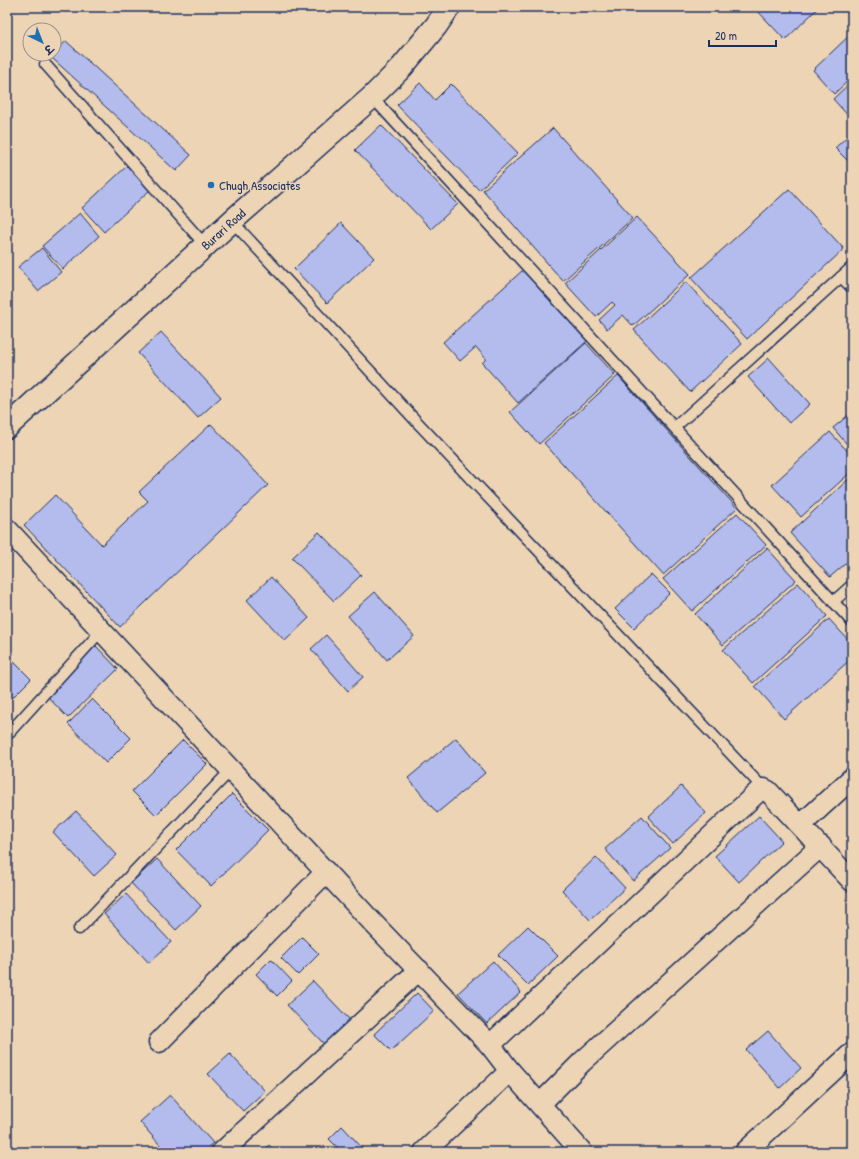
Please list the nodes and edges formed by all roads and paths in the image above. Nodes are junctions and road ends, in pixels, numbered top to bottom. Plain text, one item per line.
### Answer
1 (449, 7) edge
2 (45, 64) dead end
3 (372, 97) junction
4 (232, 221) junction
5 (205, 245) junction
6 (852, 267) edge
7 (841, 276) junction
8 (852, 288) edge
9 (7, 427) edge
10 (675, 428) junction
11 (7, 529) edge
12 (852, 584) edge
13 (833, 602) junction
14 (852, 622) edge
15 (102, 630) junction
16 (7, 734) edge
17 (231, 770) junction
18 (852, 778) edge
19 (764, 789) junction
20 (801, 825) junction
21 (821, 846) junction
22 (326, 872) junction
23 (852, 881) edge
24 (79, 929) dead end
25 (419, 970) junction
26 (158, 1042) dead end
27 (490, 1045) junction
28 (852, 1053) edge
29 (510, 1071) junction
30 (540, 1104) junction
31 (222, 1152) edge
32 (424, 1152) edge
33 (582, 1152) edge
34 (745, 1152) edge

1 - 3 main road, Burari Road
2 - 5 lane
3 - 4 main road, Burari Road
3 - 10 lane
4 - 5 main road, Burari Road
4 - 19 lane
5 - 9 main road, Burari Road
6 - 7 lane
7 - 8 lane
7 - 10 lane
10 - 13 lane
11 - 15 street
12 - 13 lane
13 - 14 lane
15 - 16 lane
15 - 17 street
17 - 22 street
17 - 24 lane
18 - 20 street
19 - 20 street
19 - 27 street
20 - 21 street
21 - 23 street
21 - 30 street
22 - 25 street
22 - 26 street
25 - 27 street
25 - 31 street
27 - 29 street
28 - 34 street
29 - 30 street
29 - 32 street
30 - 33 street

